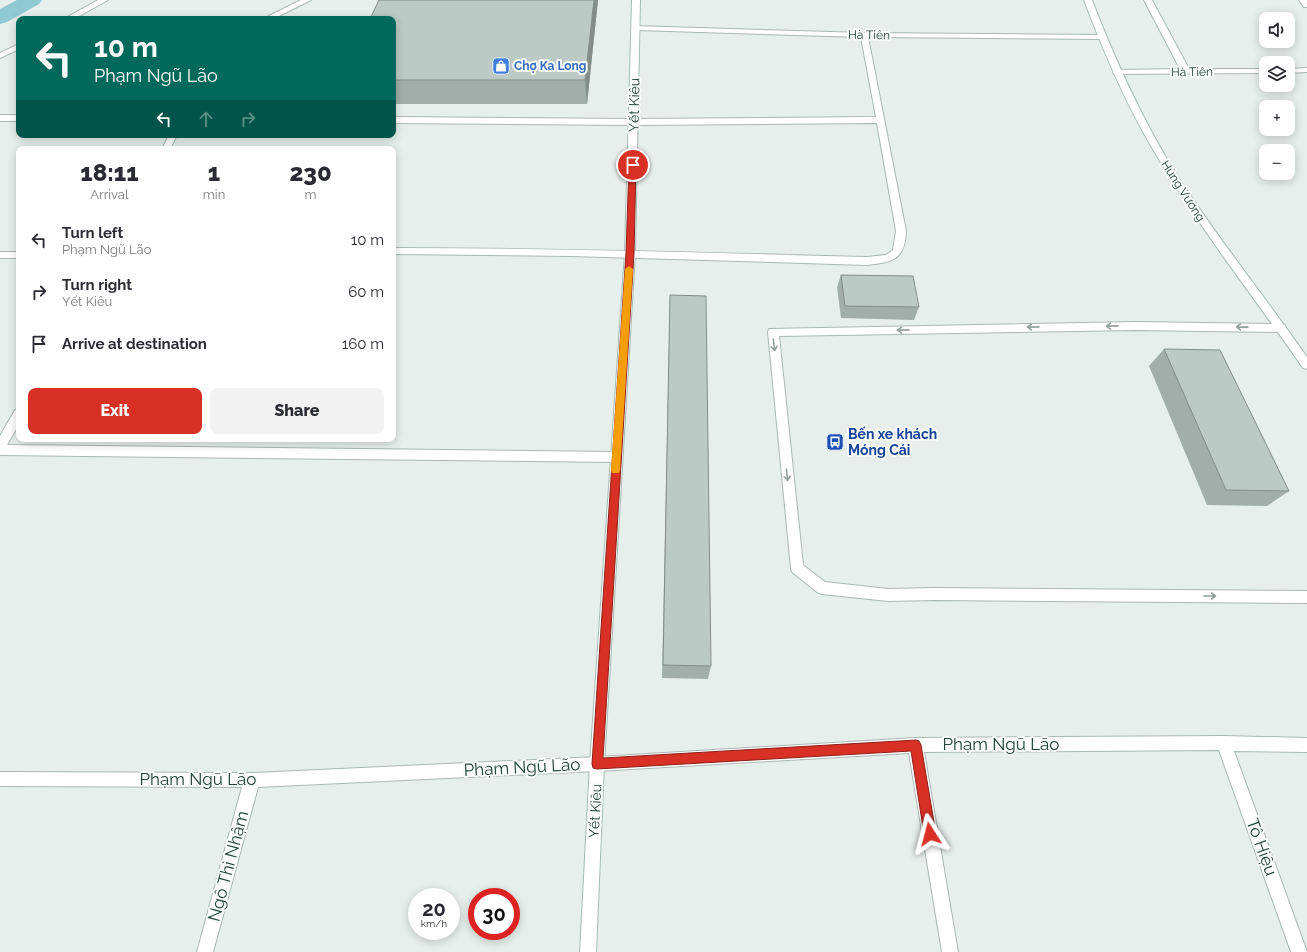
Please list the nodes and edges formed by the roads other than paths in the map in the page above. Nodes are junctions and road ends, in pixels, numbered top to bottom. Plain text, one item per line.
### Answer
1 (104, 0) edge
2 (307, 0) edge
3 (636, 0) edge
4 (1088, 0) edge
5 (1148, 0) edge
6 (1303, 0) edge
7 (1307, 5) edge
8 (74, 16) edge
9 (273, 16) edge
10 (636, 28) junction
11 (864, 35) junction
12 (1102, 37) junction
13 (16, 48) edge
14 (0, 56) edge
15 (1295, 70) edge
16 (1307, 70) edge
17 (1259, 71) edge
18 (1117, 72) junction
19 (1186, 72) junction
20 (0, 118) edge
21 (16, 118) edge
22 (396, 120) edge
23 (882, 120) junction
24 (634, 122) junction
25 (396, 251) edge
26 (630, 253) junction
27 (0, 255) edge
28 (16, 255) edge
29 (1281, 328) junction
30 (1307, 365) edge
31 (16, 418) edge
32 (0, 447) edge
33 (0, 450) edge
34 (616, 457) junction
35 (1307, 596) edge
36 (1224, 742) junction
37 (916, 745) junction
38 (1307, 745) edge
39 (597, 764) junction
40 (0, 779) edge
41 (252, 780) junction
42 (205, 952) edge
43 (588, 952) edge
44 (950, 952) edge
45 (1299, 952) edge

1 - 8 street
2 - 9 street
3 - 10 street, Yết Kiêu
4 - 12 street, Hùng Vương
5 - 19 street
6 - 7 street
10 - 11 street, Hà Tiên
10 - 24 street, Yết Kiêu
11 - 12 street, Hà Tiên
11 - 23 street
12 - 18 street, Hùng Vương
13 - 14 street
15 - 16 street
17 - 19 street, Hà Tiên
18 - 19 street, Hà Tiên
18 - 29 street, Hùng Vương
20 - 21 street
22 - 24 street
23 - 24 street
23 - 26 street
24 - 26 street, Yết Kiêu
25 - 26 street
26 - 34 street, Yết Kiêu
27 - 28 street
29 - 30 street, Hùng Vương
29 -> 35 street
31 - 32 street
33 - 34 street
34 - 39 street, Yết Kiêu
36 - 37 street, Phạm Ngũ Lão
36 - 38 street, Phạm Ngũ Lão
36 - 45 street, Tô Hiệu
37 - 39 street, Phạm Ngũ Lão
37 - 44 street
39 - 41 street, Phạm Ngũ Lão
39 - 43 street, Yết Kiêu
40 - 41 street, Phạm Ngũ Lão
41 - 42 street, Ngô Thì Nhậm

